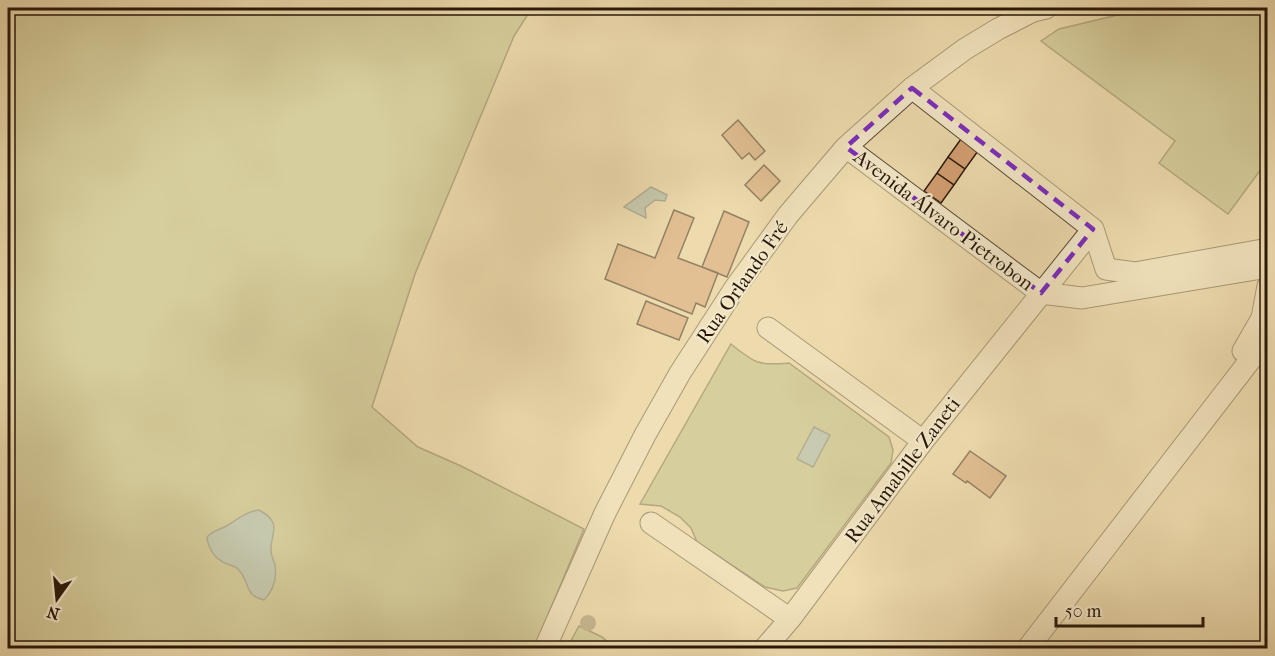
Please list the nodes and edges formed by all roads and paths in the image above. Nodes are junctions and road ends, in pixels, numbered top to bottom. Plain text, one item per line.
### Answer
1 (1046, 8) edge
2 (912, 88) junction
3 (846, 147) junction
4 (1093, 229) junction
5 (1268, 249) edge
6 (1268, 267) edge
7 (1225, 273) junction
8 (1041, 293) junction
9 (1266, 294) edge
10 (768, 328) dead end
11 (1268, 337) edge
12 (1206, 416) junction
13 (923, 441) junction
14 (651, 523) dead end
15 (790, 619) junction
16 (544, 648) edge
17 (765, 648) edge
18 (1028, 648) edge

1 - 2 street, Rua Orlando Fré
2 - 3 street, Rua Orlando Fré
2 - 4 street
3 - 8 street, Avenida Álvaro Pietrobon
3 - 16 street, Rua Orlando Fré
4 - 5 street
4 - 8 street, Rua Amabille Zaneti
6 - 7 street
7 - 8 street
7 - 9 street
8 - 13 street, Rua Amabille Zaneti
9 - 12 street
10 - 13 street
11 - 12 street
12 - 18 street
13 - 15 street, Rua Amabille Zaneti
14 - 15 street
15 - 17 street, Rua Amabille Zaneti

